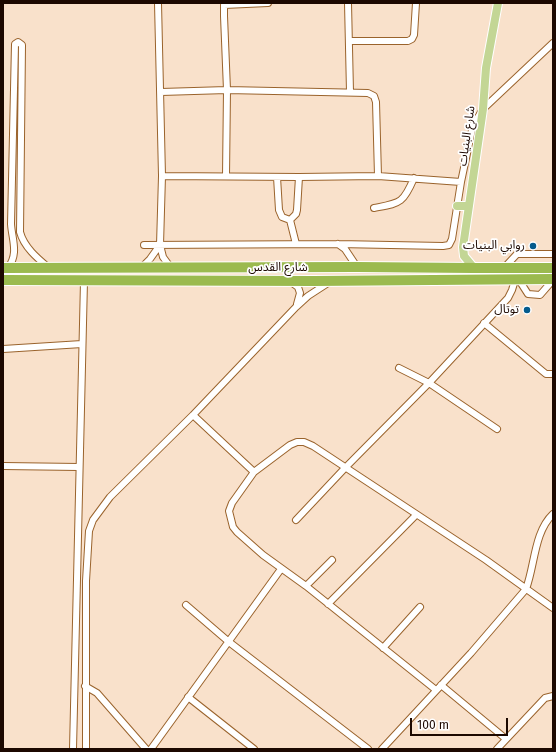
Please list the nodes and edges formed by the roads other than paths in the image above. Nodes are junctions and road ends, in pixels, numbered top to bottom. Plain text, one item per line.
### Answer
1 (158, 3) edge
2 (268, 3) edge
3 (348, 3) edge
4 (416, 3) edge
5 (498, 3) edge
6 (224, 4) edge
7 (349, 41) junction
8 (553, 43) edge
9 (228, 90) junction
10 (161, 92) junction
11 (350, 92) junction
12 (483, 109) junction
13 (162, 176) junction
14 (226, 176) junction
15 (378, 176) junction
16 (277, 177) junction
17 (299, 177) junction
18 (414, 178) junction
19 (461, 182) junction
20 (457, 206) junction
21 (469, 206) junction
22 (374, 208) dead end
23 (290, 220) junction
24 (296, 244) junction
25 (338, 244) junction
26 (160, 245) junction
27 (144, 246) dead end
28 (553, 254) edge
29 (553, 264) edge
30 (357, 267) junction
31 (6, 268) edge
32 (49, 268) junction
33 (141, 268) junction
34 (171, 268) junction
35 (474, 268) junction
36 (504, 268) junction
37 (553, 268) edge
38 (3, 280) edge
39 (517, 280) junction
40 (553, 280) edge
41 (84, 281) junction
42 (330, 281) junction
43 (291, 282) junction
44 (296, 307) junction
45 (484, 323) junction
46 (82, 344) junction
47 (3, 349) edge
48 (399, 368) dead end
49 (553, 374) edge
50 (428, 383) junction
51 (193, 415) junction
52 (497, 429) dead end
53 (3, 466) edge
54 (80, 467) junction
55 (345, 468) junction
56 (254, 472) junction
57 (553, 514) edge
58 (416, 515) junction
59 (296, 520) dead end
60 (332, 560) dead end
61 (281, 569) junction
62 (306, 586) junction
63 (526, 589) junction
64 (328, 604) junction
65 (186, 605) dead end
66 (420, 607) dead end
67 (553, 608) edge
68 (229, 642) junction
69 (383, 648) junction
70 (441, 685) junction
71 (85, 686) junction
72 (436, 690) junction
73 (553, 696) edge
74 (188, 697) junction
75 (506, 739) junction
76 (73, 749) edge
77 (86, 749) edge
78 (146, 749) edge
79 (151, 749) edge
80 (254, 749) edge
81 (368, 749) edge
82 (382, 749) edge
83 (497, 749) edge

1 - 10 street
2 - 6 street
3 - 7 street
4 - 7 street
5 - 12 main road, شارع البنيات
6 - 9 street
7 - 11 street
8 - 12 street
9 - 10 street
9 - 11 street
9 - 14 street
10 - 13 street
11 - 15 street
12 - 19 street
12 - 21 main road, شارع البنيات
13 - 14 street
13 - 26 street
14 - 16 street
15 - 17 street
15 - 18 street
16 - 17 street
16 - 23 street
17 - 23 street
18 - 19 street
18 - 22 street
19 - 20 street
20 - 21 main road
20 - 25 street
21 - 35 main road, شارع البنيات
23 - 24 street
24 - 25 street
24 - 26 street
25 - 30 street
26 - 27 street
26 - 33 street
26 - 34 street
28 - 36 street
29 - 37 street
30 - 34 highway, شارع القدس
30 - 35 highway, شارع القدس
31 - 32 highway, شارع القدس
31 - 32 street
32 - 33 highway, شارع القدس
33 - 34 highway, شارع القدس
35 - 36 highway, شارع القدس
36 - 37 highway, شارع القدس
38 - 41 highway, شارع القدس
39 - 40 highway, شارع القدس
39 - 40 street
39 - 42 highway, شارع القدس
39 - 45 street
41 - 43 highway, شارع القدس
41 - 46 street
42 - 43 highway, شارع القدس
42 - 44 street
43 - 44 street
44 - 51 street
45 - 49 street
45 - 50 street
46 - 47 street
46 - 54 street
48 - 50 street
50 - 52 street
50 - 55 street
51 - 56 street
51 - 71 street
53 - 54 street
54 - 76 street
55 - 56 street
55 - 58 street
55 - 59 street
56 - 61 street
57 - 63 street
58 - 63 street
58 - 64 street
60 - 62 street
61 - 62 street
61 - 68 street
62 - 64 street
63 - 67 street
63 - 70 street
64 - 69 street
65 - 68 street
66 - 69 street
68 - 74 street
68 - 81 street
69 - 72 street
70 - 72 street
70 - 75 street
71 - 77 street
71 - 78 street
72 - 82 street
73 - 75 street
74 - 79 street
74 - 80 street
75 - 83 street

